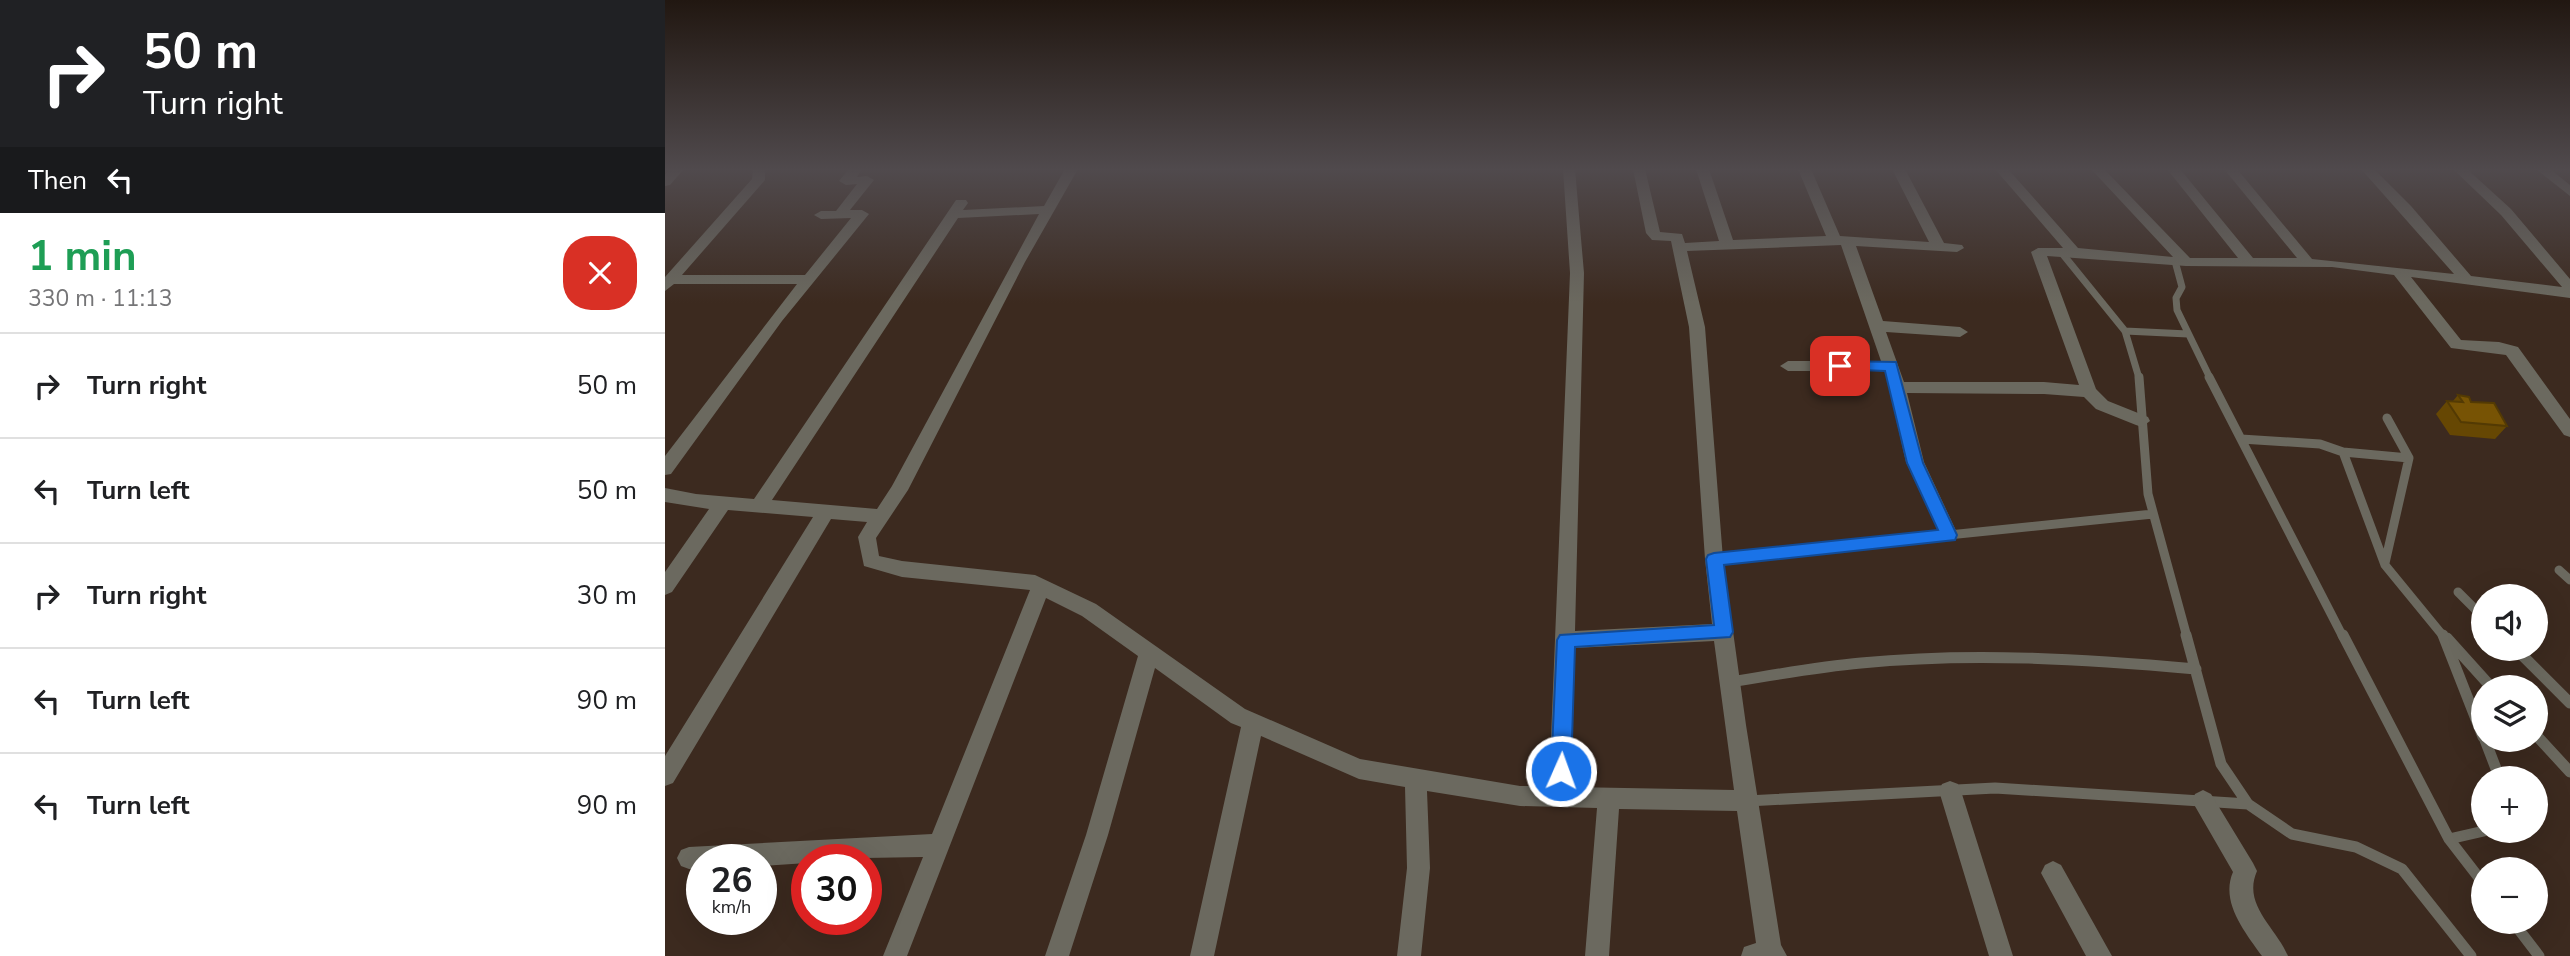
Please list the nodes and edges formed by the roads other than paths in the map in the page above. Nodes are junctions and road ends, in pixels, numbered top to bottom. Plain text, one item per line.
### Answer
1 (729, 214) edge
2 (840, 214) joint
3 (953, 214) edge
4 (1047, 214) edge
5 (1572, 214) edge
6 (1649, 214) edge
7 (1717, 214) edge
8 (1827, 214) edge
9 (1921, 214) edge
10 (2036, 214) edge
11 (2138, 214) edge
12 (2209, 214) edge
13 (2267, 214) edge
14 (2410, 214) edge
15 (2508, 214) edge
16 (821, 215) dead end
17 (1841, 241) junction
18 (1727, 244) junction
19 (1680, 247) junction
20 (1938, 247) junction
21 (1957, 248) dead end
22 (2067, 252) junction
23 (2181, 261) junction
24 (2308, 263) junction
25 (2250, 264) junction
26 (2398, 271) junction
27 (809, 279) junction
28 (2466, 279) junction
29 (668, 283) edge
30 (2570, 288) edge
31 (2570, 293) edge
32 (1878, 326) junction
33 (2125, 331) junction
34 (1959, 332) dead end
35 (2188, 334) junction
36 (1788, 366) dead end
37 (1891, 366) junction
38 (1898, 387) junction
39 (2089, 393) junction
40 (2387, 418) dead end
41 (2143, 421) junction
42 (2570, 430) edge
43 (2241, 439) junction
44 (2343, 452) junction
45 (2409, 458) junction
46 (665, 469) edge
47 (665, 495) edge
48 (723, 503) junction
49 (759, 506) junction
50 (826, 511) junction
51 (2153, 514) junction
52 (881, 516) junction
53 (1949, 535) junction
54 (1714, 559) junction
55 (2385, 565) junction
56 (2559, 570) dead end
57 (2570, 580) edge
58 (665, 587) edge
59 (1041, 587) junction
60 (2458, 592) dead end
61 (2471, 605) edge
62 (1724, 632) junction
63 (2443, 634) junction
64 (1566, 640) junction
65 (1149, 652) junction
66 (2529, 661) edge
67 (2196, 669) junction
68 (2480, 675) edge
69 (1730, 682) junction
70 (2568, 697) edge
71 (2471, 706) edge
72 (1253, 723) junction
73 (2548, 748) edge
74 (2570, 772) edge
75 (665, 776) edge
76 (1415, 778) junction
77 (1950, 791) junction
78 (1560, 797) junction
79 (1609, 797) junction
80 (1747, 801) junction
81 (2203, 801) junction
82 (2248, 804) junction
83 (2471, 834) edge
84 (2449, 839) junction
85 (939, 845) junction
86 (777, 853) edge
87 (2471, 867) edge
88 (2053, 873) dead end
89 (2522, 934) edge
90 (1766, 955) edge
91 (895, 956) edge
92 (1057, 956) edge
93 (1202, 956) edge
94 (1409, 956) edge
95 (1597, 956) edge
96 (2001, 956) edge
97 (2100, 956) edge
98 (2276, 956) edge
99 (2471, 956) edge
100 (2539, 956) edge

1 - 29 street
2 - 16 street
2 - 27 street
3 - 49 street
4 - 52 street
5 - 64 street
6 - 19 street
7 - 18 street
8 - 17 street
9 - 20 street
10 - 22 street
11 - 23 street
12 - 25 street
13 - 24 street
14 - 28 street
15 - 30 street
17 - 18 street
17 - 20 street
17 - 32 street
18 - 19 street
19 - 54 street
20 - 21 street
22 - 23 street
22 - 33 lane
22 - 39 street
23 - 25 street
23 - 35 lane
24 - 25 street
24 - 26 street
26 - 28 street
26 - 42 street
27 - 29 street
27 - 46 street
28 - 31 street
32 - 34 street
32 - 37 street
33 - 35 lane
33 - 41 lane
35 - 43 lane
36 - 37 street
37 - 38 street
38 - 39 street
38 - 53 street
39 - 41 street
40 - 45 lane
41 - 51 lane
43 - 44 lane
43 - 84 lane
44 - 45 lane
44 - 55 lane
45 - 55 lane
47 - 48 street
48 - 49 street
48 - 58 street
49 - 50 street
50 - 52 street
50 - 75 street
51 - 53 lane
51 - 67 lane
52 - 59 street
53 - 54 lane
54 - 62 street
55 - 63 lane
56 - 57 lane
59 - 65 street
59 - 85 street
60 - 61 lane
62 - 64 street
62 - 69 street
63 - 68 lane
63 - 71 lane
64 - 78 street
65 - 72 street
65 - 92 street
66 - 70 lane
67 - 69 lane
67 - 82 lane
69 - 80 street
72 - 76 street
72 - 93 street
73 - 74 lane
76 - 78 street
76 - 94 street
77 - 80 lane
77 - 81 lane
77 - 96 street
78 - 79 street
79 - 80 street
79 - 95 street
80 - 90 street
81 - 82 lane
81 - 98 street
82 - 99 lane
83 - 84 lane
84 - 87 lane
85 - 86 street
85 - 91 street
88 - 97 street
89 - 100 lane

